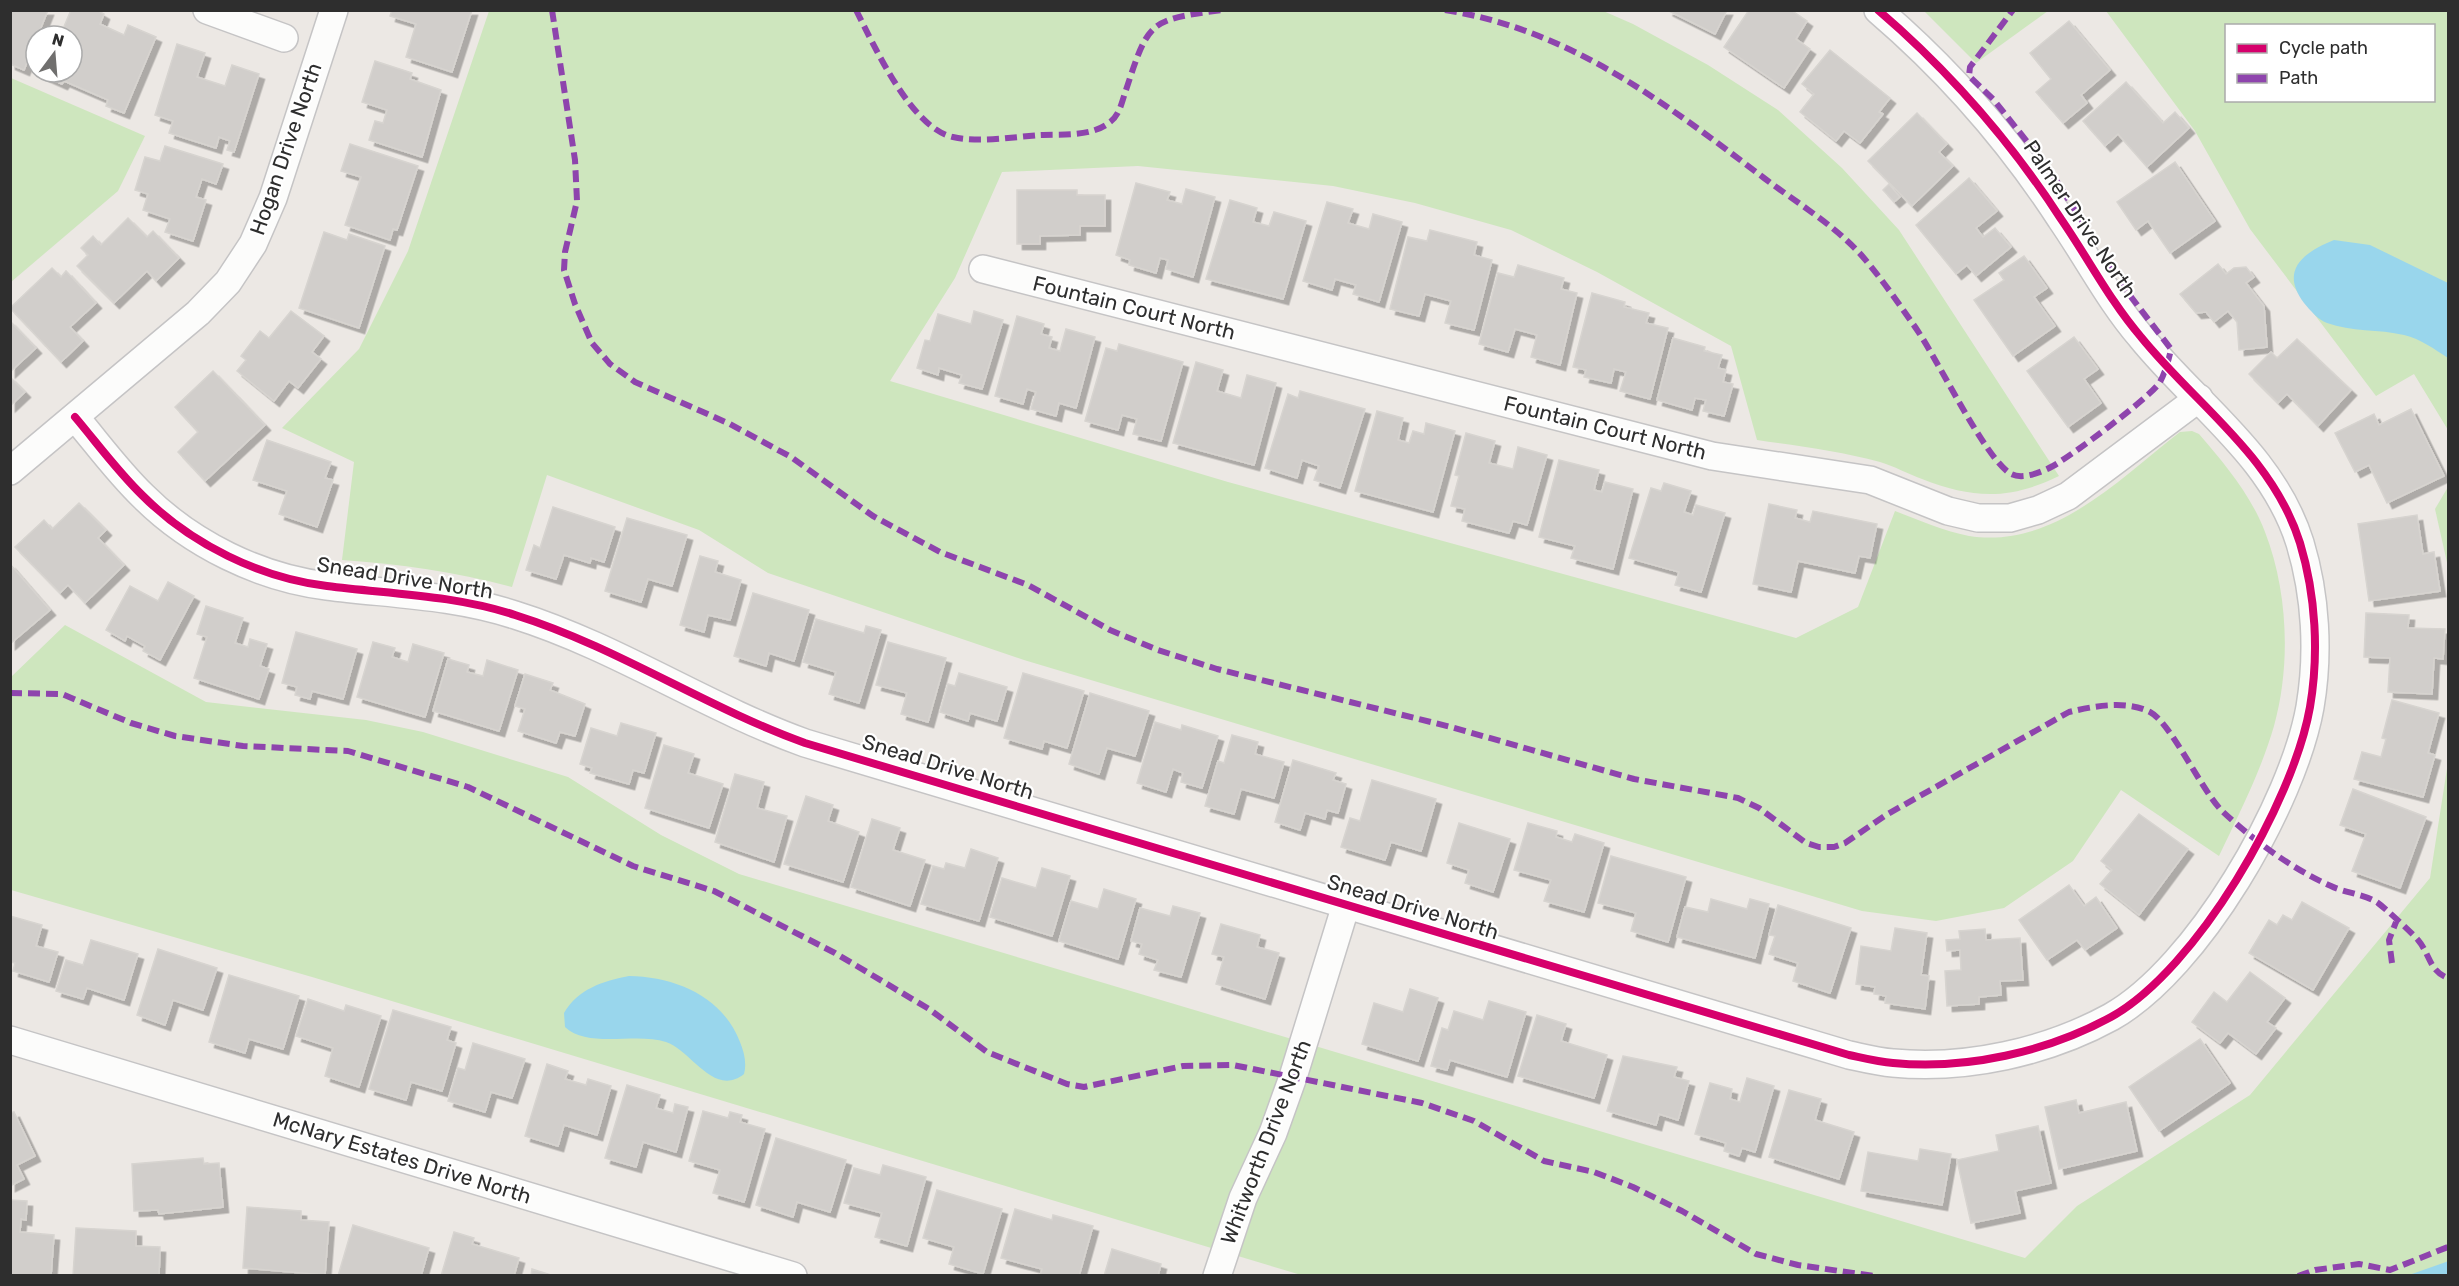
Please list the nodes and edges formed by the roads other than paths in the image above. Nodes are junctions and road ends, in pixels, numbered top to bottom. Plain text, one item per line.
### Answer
1 (207, 10) edge
2 (334, 10) edge
3 (1878, 10) edge
4 (284, 38) dead end
5 (983, 269) dead end
6 (2199, 398) junction
7 (75, 417) junction
8 (10, 471) edge
9 (1346, 905) junction
10 (10, 1040) edge
11 (793, 1275) edge
12 (1217, 1275) edge

1 - 4 street
2 - 7 street, Hogan Drive North
3 - 6 street, Palmer Drive North
5 - 6 street, Fountain Court North
6 - 9 street, Snead Drive North
7 - 8 street, Hogan Drive North
7 - 9 street, Snead Drive North
9 - 12 street, Whitworth Drive North
10 - 11 street, McNary Estates Drive North

